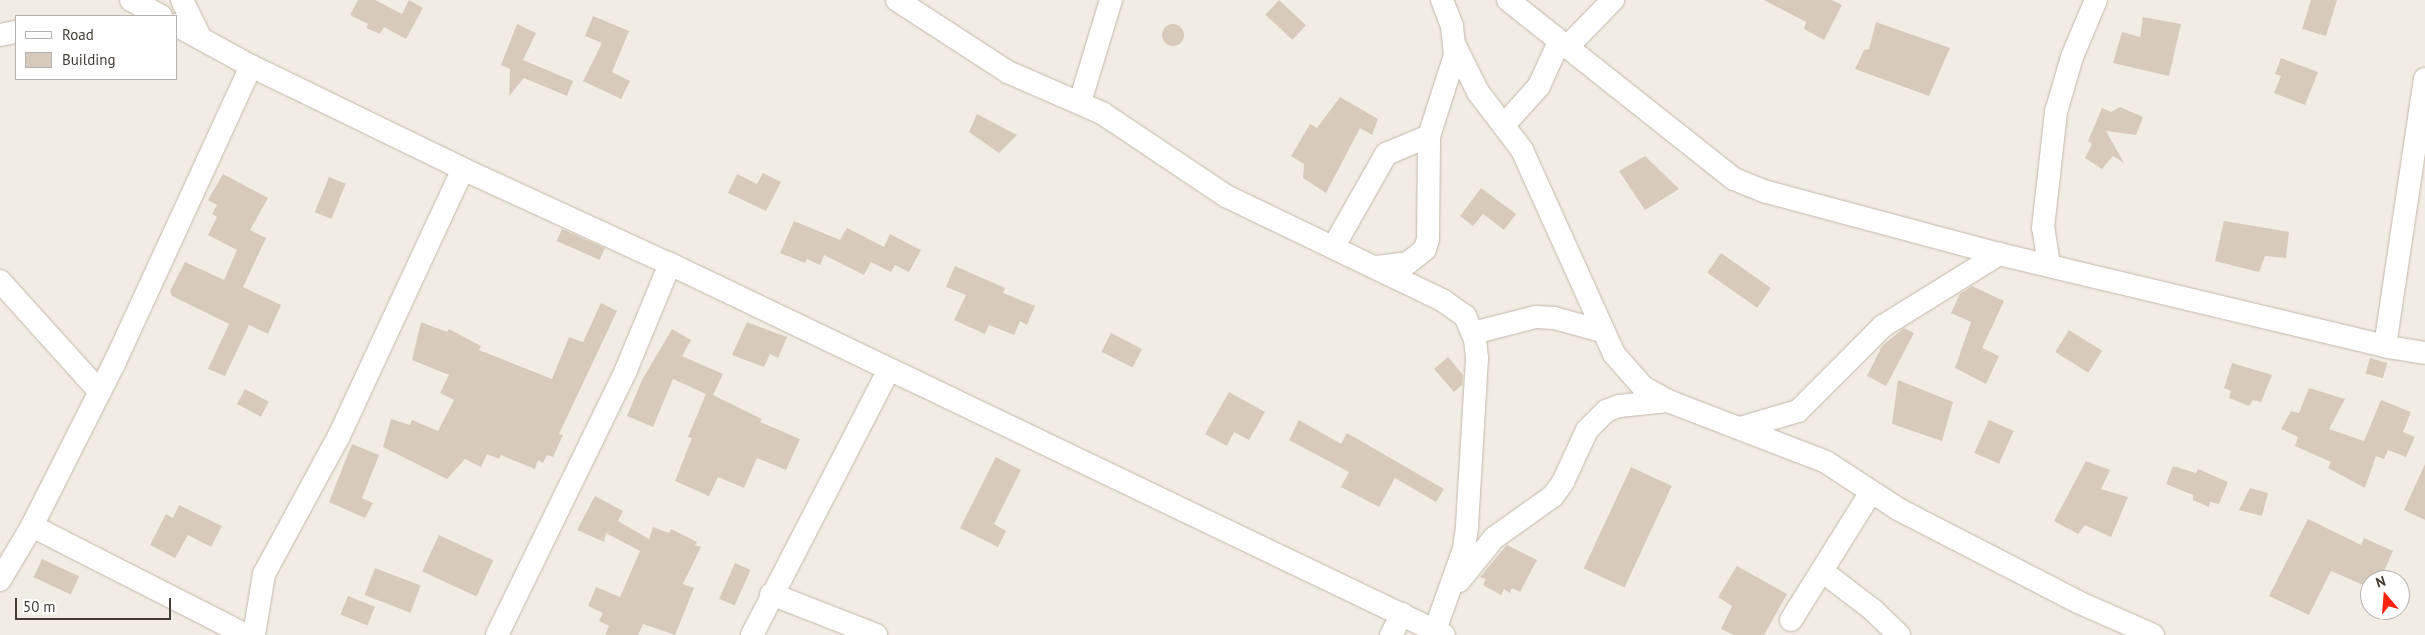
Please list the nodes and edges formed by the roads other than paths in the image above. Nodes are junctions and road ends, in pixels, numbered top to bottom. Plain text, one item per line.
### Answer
1 (131, 0) edge
2 (182, 0) edge
3 (896, 0) edge
4 (1112, 0) edge
5 (1442, 0) edge
6 (1508, 0) edge
7 (1613, 0) edge
8 (2096, 0) edge
9 (159, 15) edge
10 (178, 25) edge
11 (15, 32) edge
12 (0, 35) edge
13 (200, 38) junction
14 (1563, 45) junction
15 (1455, 46) junction
16 (251, 66) junction
17 (2425, 79) edge
18 (1080, 102) junction
19 (1504, 125) junction
20 (1429, 136) junction
21 (463, 169) junction
22 (1334, 246) junction
23 (1999, 254) junction
24 (670, 264) junction
25 (2049, 264) junction
26 (1376, 267) junction
27 (0, 281) edge
28 (1602, 331) junction
29 (1473, 333) junction
30 (2385, 346) junction
31 (2425, 353) edge
32 (889, 369) junction
33 (100, 392) junction
34 (1668, 401) junction
35 (1807, 405) junction
36 (1740, 428) junction
37 (1795, 448) junction
38 (1871, 492) junction
39 (32, 526) junction
40 (1822, 571) junction
41 (0, 580) edge
42 (771, 594) junction
43 (1448, 595) junction
44 (1402, 614) junction
45 (1791, 620) dead end
46 (1440, 633) edge
47 (246, 635) edge
48 (254, 635) edge
49 (498, 635) edge
50 (752, 635) edge
51 (876, 635) edge
52 (1392, 635) edge
53 (1899, 635) edge
54 (2152, 635) edge

1 - 9 street
2 - 13 street
3 - 18 street
4 - 18 street
5 - 15 street
6 - 14 street
7 - 14 street
8 - 25 street
10 - 13 street
11 - 12 street
13 - 16 street
14 - 19 street
14 - 23 street
15 - 19 street
15 - 20 street
16 - 21 street
16 - 33 street
17 - 30 street
18 - 22 street
19 - 28 street
20 - 22 street
20 - 26 street
21 - 24 street
21 - 48 street
22 - 26 street
23 - 25 street
23 - 35 street
24 - 32 street
24 - 49 street
25 - 30 street
26 - 29 street
27 - 33 street
28 - 29 street
28 - 34 street
29 - 43 street
30 - 31 street
32 - 42 street
32 - 44 street
33 - 39 street
34 - 36 street
34 - 43 street
35 - 36 street
35 - 37 street
36 - 37 street
37 - 38 street
38 - 40 street
38 - 54 street
39 - 41 street
39 - 47 street
40 - 45 street
40 - 53 street
42 - 50 street
42 - 51 street
43 - 46 street
44 - 46 street
44 - 52 street

